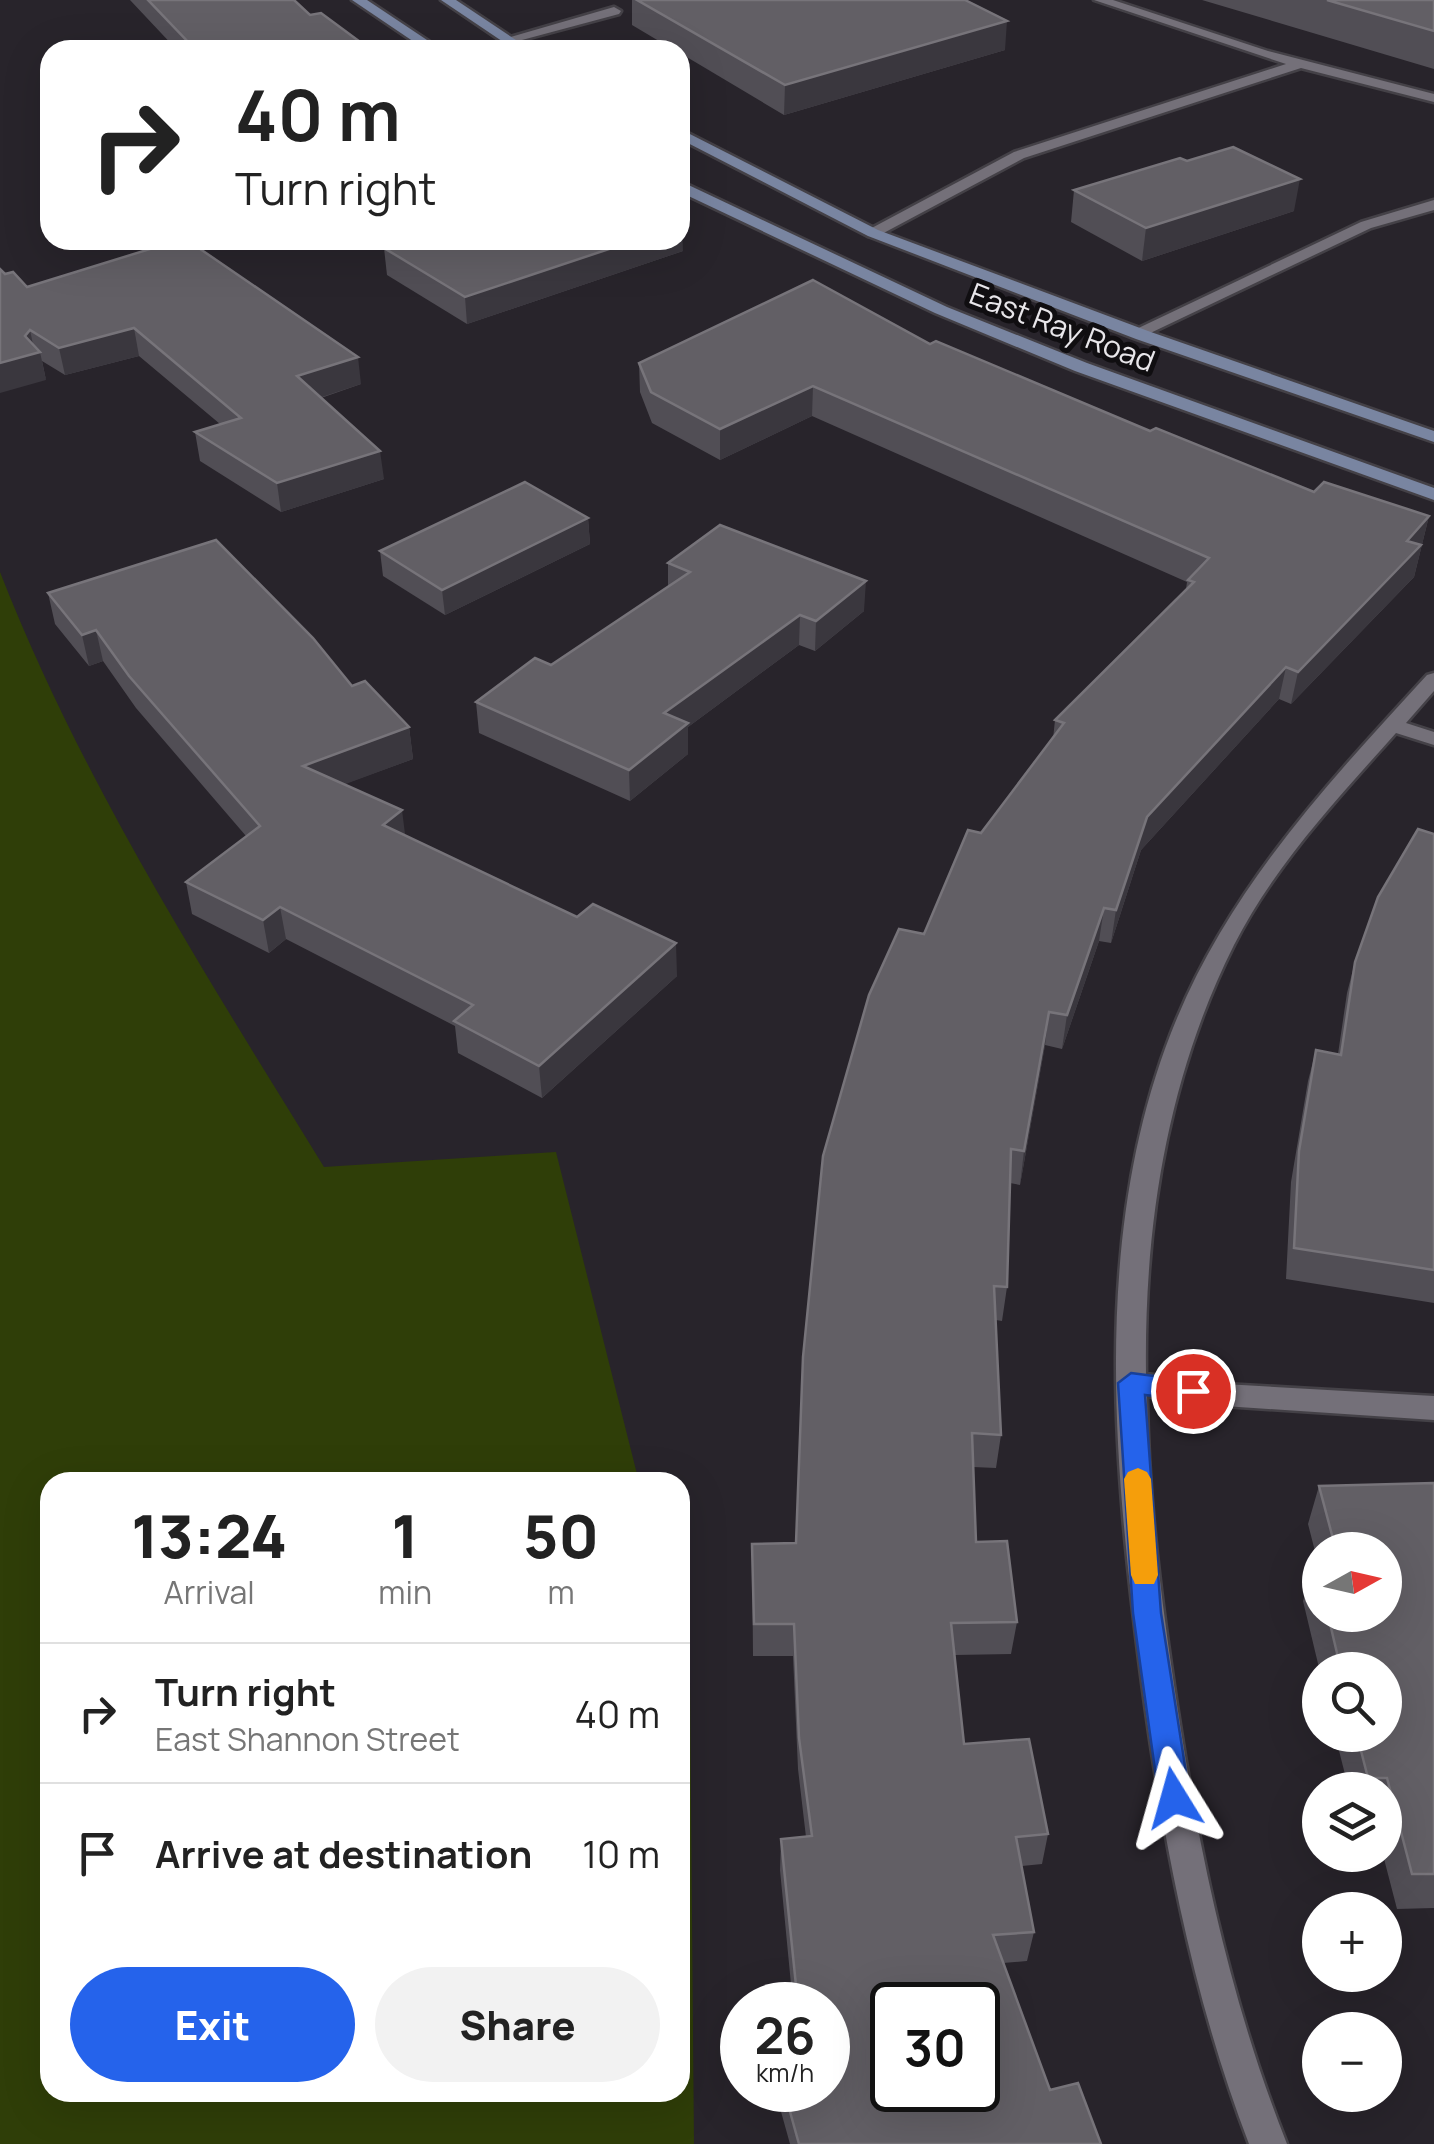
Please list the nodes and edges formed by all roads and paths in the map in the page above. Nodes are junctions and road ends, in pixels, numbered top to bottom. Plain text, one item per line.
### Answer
1 (358, 0) edge
2 (447, 0) edge
3 (1100, 0) edge
4 (614, 12) dead end
5 (420, 40) edge
6 (507, 40) joint
7 (1300, 64) junction
8 (1434, 98) edge
9 (690, 139) edge
10 (690, 191) edge
11 (1434, 205) edge
12 (873, 233) junction
13 (1136, 333) junction
14 (1434, 438) edge
15 (1434, 494) edge
16 (1434, 679) edge
17 (1392, 725) junction
18 (1434, 739) edge
19 (1131, 1383) junction
20 (1434, 1408) edge
21 (1268, 2144) edge

1 - 5 main road
2 - 6 main road
3 - 7 street
4 - 6 street
7 - 8 street
7 - 12 street
9 - 12 main road, East Ray Road
10 - 15 main road, East Ray Road
11 - 13 street
12 - 13 main road, East Ray Road
13 - 14 main road, East Ray Road
16 - 17 street
17 - 18 street
17 - 19 street
19 - 20 street
19 - 21 street

